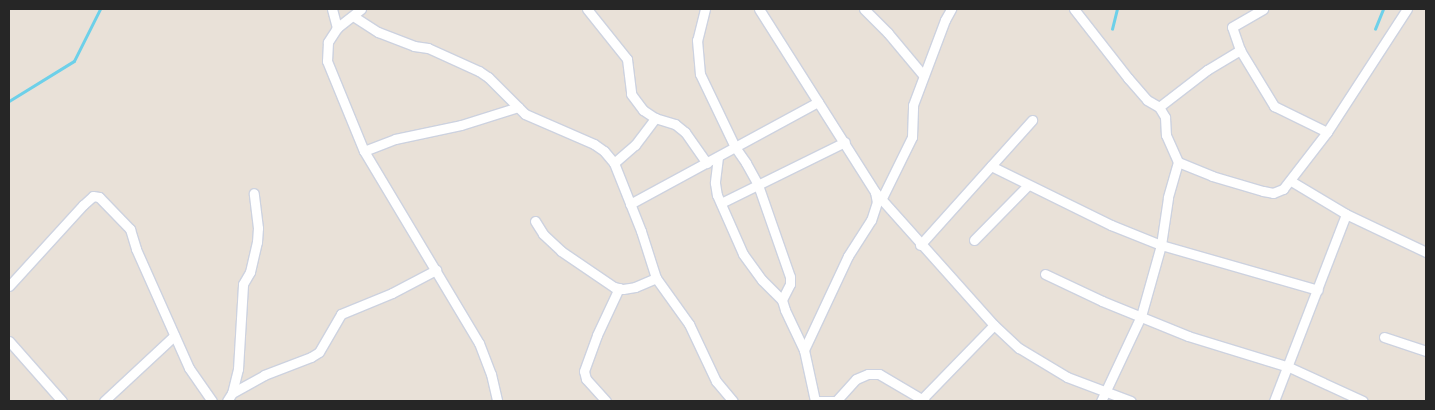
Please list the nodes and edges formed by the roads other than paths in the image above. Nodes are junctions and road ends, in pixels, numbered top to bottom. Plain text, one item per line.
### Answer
1 (332, 9) edge
2 (361, 9) edge
3 (587, 9) edge
4 (705, 9) edge
5 (759, 9) edge
6 (864, 9) edge
7 (951, 9) edge
8 (1074, 9) edge
9 (1263, 9) edge
10 (1407, 9) edge
11 (353, 16) junction
12 (337, 28) junction
13 (1240, 50) junction
14 (923, 75) junction
15 (818, 102) junction
16 (518, 107) junction
17 (1159, 107) junction
18 (654, 118) junction
19 (1032, 120) dead end
20 (1327, 132) junction
21 (844, 142) junction
22 (735, 148) junction
23 (364, 151) junction
24 (718, 157) junction
25 (1178, 162) junction
26 (614, 163) junction
27 (707, 163) junction
28 (991, 166) junction
29 (1291, 182) junction
30 (758, 185) junction
31 (1028, 185) junction
32 (254, 193) dead end
33 (879, 195) junction
34 (720, 203) junction
35 (630, 204) junction
36 (1346, 214) junction
37 (535, 221) dead end
38 (974, 240) dead end
39 (920, 245) junction
40 (1161, 245) junction
41 (1426, 252) edge
42 (436, 270) junction
43 (1045, 274) dead end
44 (656, 278) junction
45 (9, 286) edge
46 (619, 288) junction
47 (1318, 290) junction
48 (782, 300) junction
49 (1140, 316) junction
50 (994, 325) junction
51 (174, 336) junction
52 (1384, 337) dead end
53 (9, 341) edge
54 (804, 350) junction
55 (1426, 351) edge
56 (1289, 366) junction
57 (1105, 392) junction
58 (232, 393) junction
59 (924, 400) edge
60 (62, 401) edge
61 (104, 401) edge
62 (212, 401) edge
63 (227, 401) edge
64 (497, 401) edge
65 (606, 401) edge
66 (733, 401) edge
67 (815, 401) edge
68 (819, 401) edge
69 (837, 401) edge
70 (1101, 401) edge
71 (1131, 401) edge
72 (1274, 401) edge
73 (1363, 401) edge

1 - 12 street
2 - 11 street
3 - 18 street
4 - 22 street
5 - 15 street
6 - 14 street
7 - 14 street
8 - 17 street
9 - 13 street
10 - 20 street
11 - 12 street
11 - 16 street
12 - 23 street
13 - 17 street
13 - 20 street
14 - 33 street
15 - 21 street
15 - 22 street
16 - 23 street
16 - 26 street
17 - 25 street
18 - 26 street
18 - 27 street
19 - 28 street
20 - 29 street
21 - 30 street
21 - 33 street
22 - 24 street
22 - 30 street
23 - 42 street
24 - 27 street
24 - 34 street
25 - 29 street
25 - 40 street
26 - 35 street
27 - 35 street
28 - 31 street
28 - 39 street
29 - 36 street
30 - 34 street
30 - 48 street
31 - 38 street
31 - 40 street
32 - 58 street
33 - 39 street
33 - 54 street
34 - 48 street
35 - 44 street
36 - 41 street
36 - 47 street
37 - 46 street
39 - 50 street
40 - 47 street
40 - 49 street
42 - 58 street
42 - 64 street
43 - 49 street
44 - 46 street
44 - 66 street
45 - 51 street
46 - 65 street
47 - 56 street
48 - 54 street
49 - 56 street
49 - 57 street
50 - 57 street
50 - 59 street
51 - 61 street
51 - 62 street
52 - 55 street
53 - 60 street
54 - 67 street
56 - 72 street
56 - 73 street
57 - 70 street
57 - 71 street
58 - 63 street
59 - 69 street
68 - 69 street

